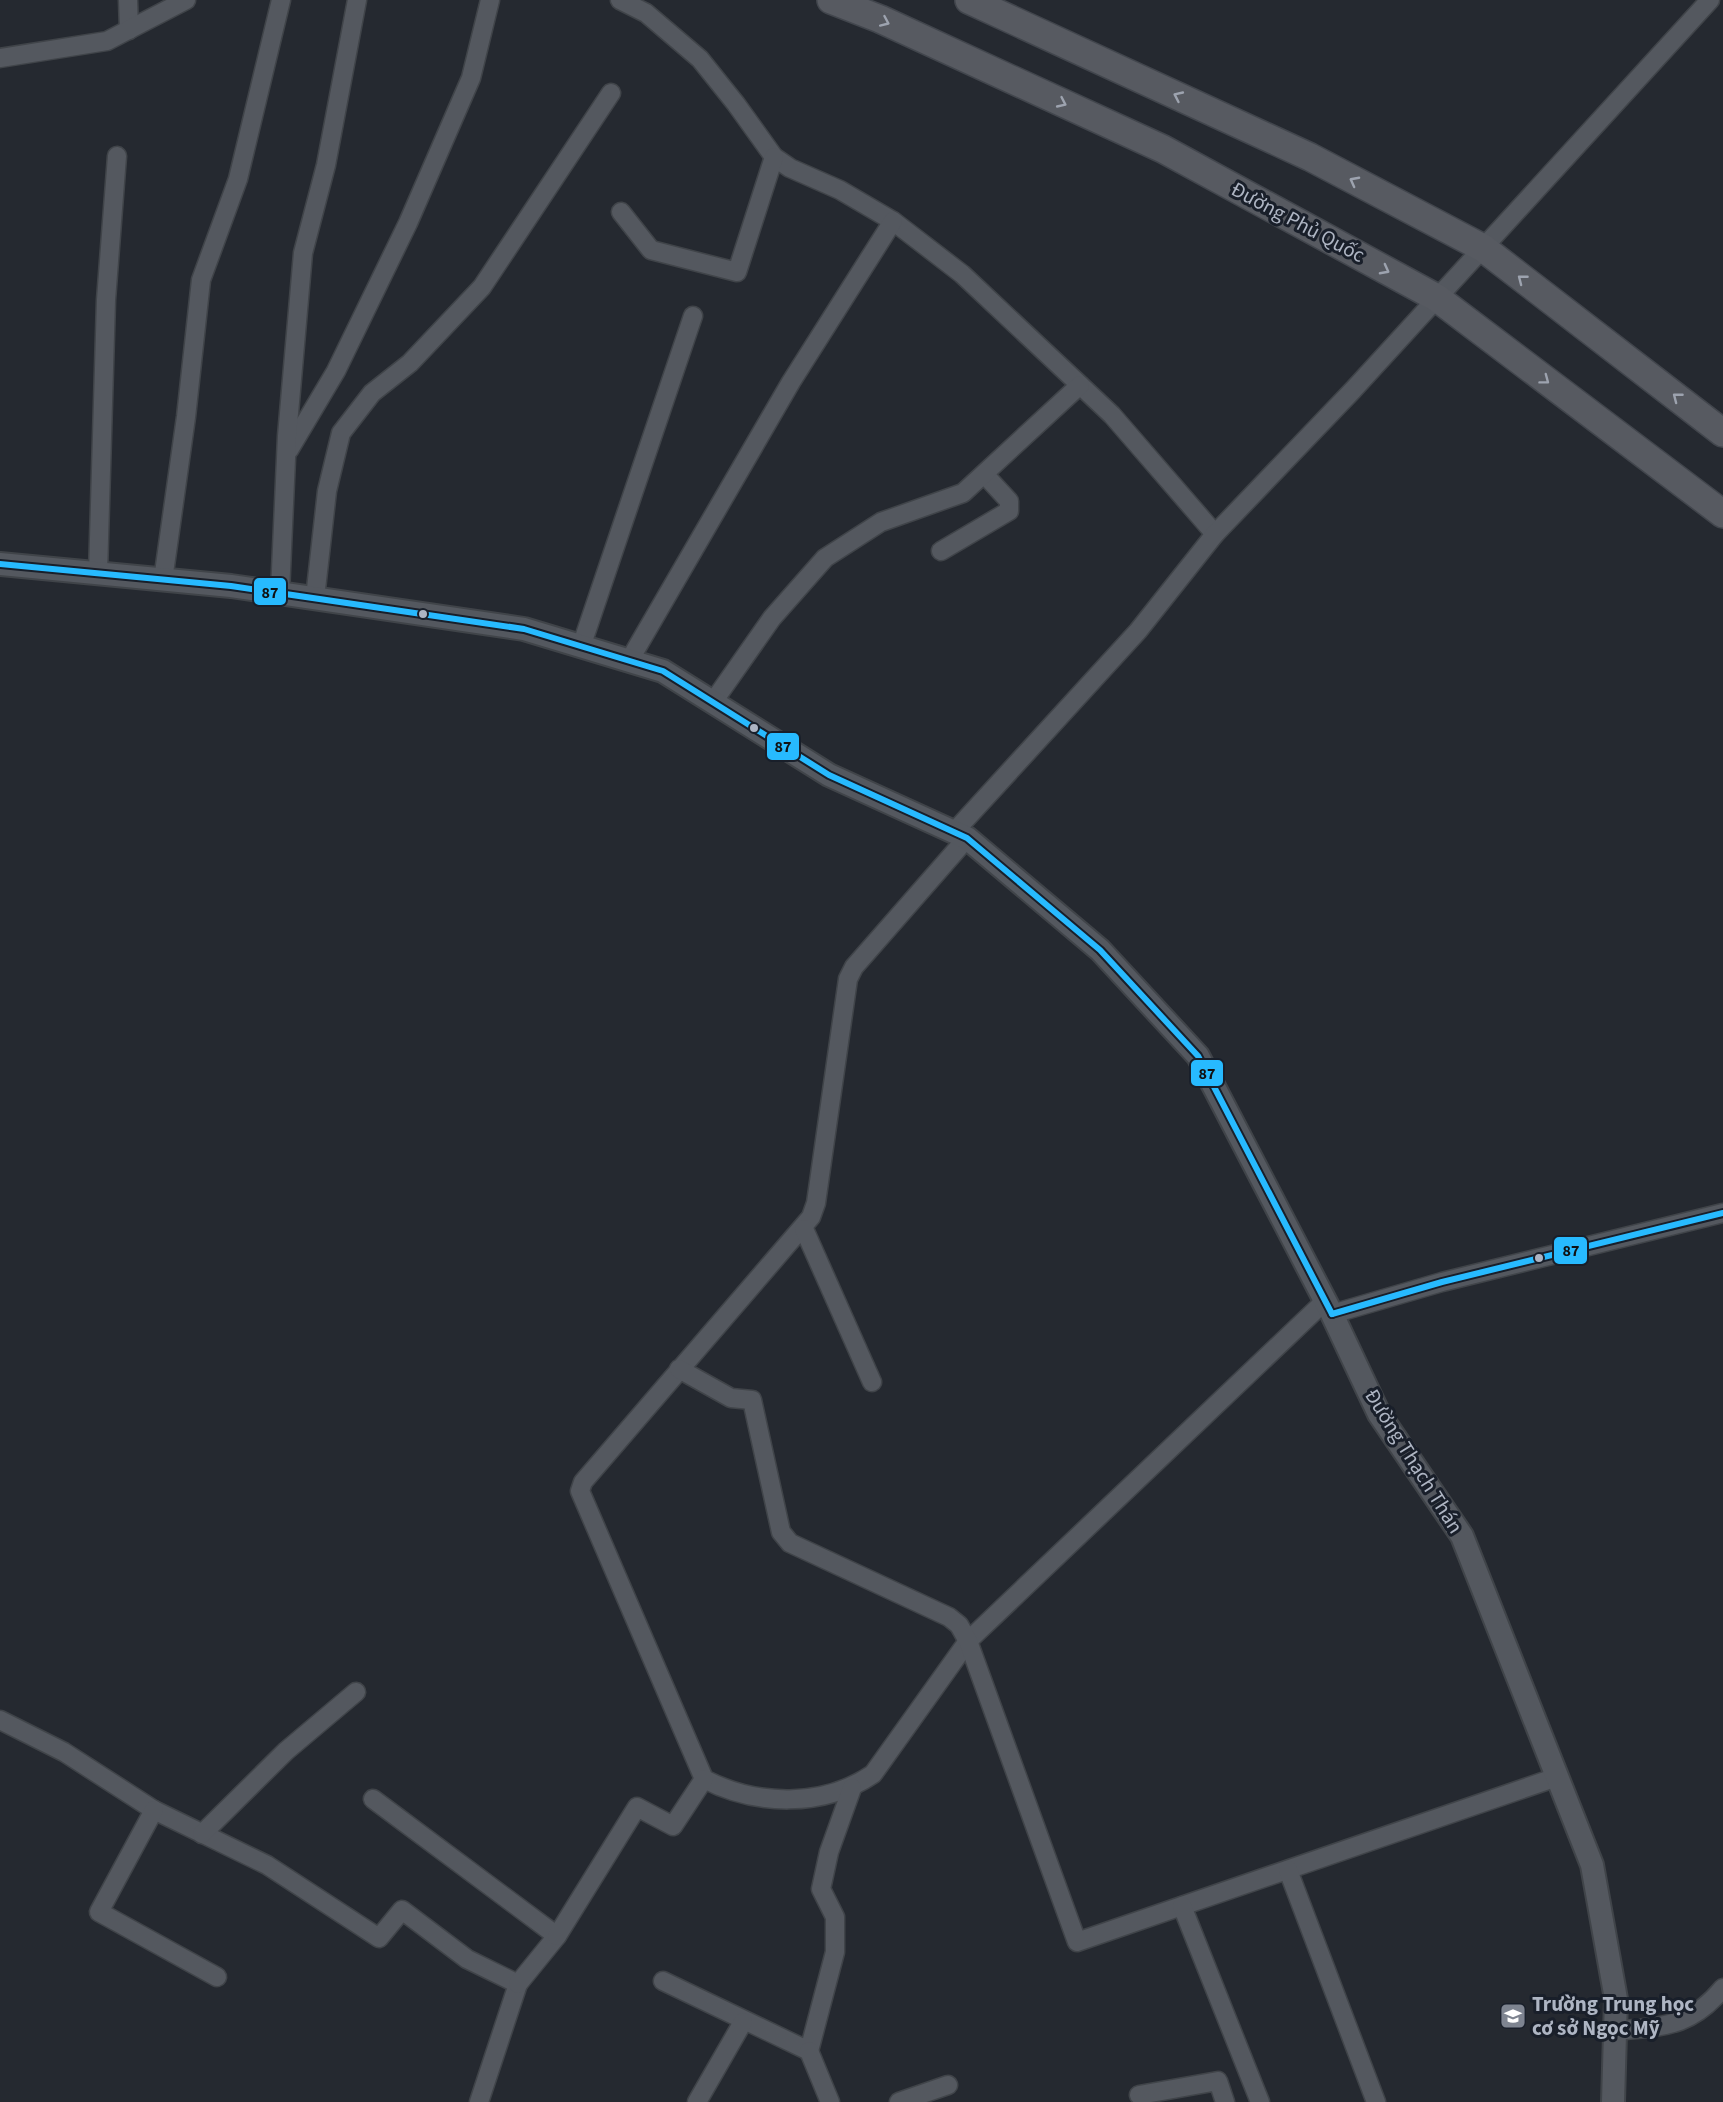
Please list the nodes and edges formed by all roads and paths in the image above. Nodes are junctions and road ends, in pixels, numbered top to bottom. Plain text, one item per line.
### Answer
1 (128, 0) edge
2 (186, 0) edge
3 (281, 0) edge
4 (357, 0) edge
5 (490, 0) edge
6 (620, 0) edge
7 (831, 0) edge
8 (969, 0) edge
9 (1710, 0) edge
10 (129, 30) junction
11 (0, 58) edge
12 (611, 93) dead end
13 (117, 156) dead end
14 (774, 157) junction
15 (621, 212) dead end
16 (893, 221) junction
17 (1483, 248) junction
18 (1437, 298) junction
19 (693, 316) dead end
20 (1080, 385) junction
21 (1723, 433) edge
22 (286, 454) junction
23 (985, 476) junction
24 (1723, 514) edge
25 (1215, 534) junction
26 (941, 551) dead end
27 (0, 564) edge
28 (99, 573) junction
29 (163, 579) junction
30 (280, 593) junction
31 (315, 598) junction
32 (581, 647) junction
33 (629, 661) junction
34 (713, 702) junction
35 (961, 835) junction
36 (1723, 1213) edge
37 (804, 1229) junction
38 (1329, 1308) junction
39 (679, 1369) junction
40 (872, 1382) dead end
41 (968, 1641) junction
42 (356, 1692) dead end
43 (0, 1719) edge
44 (1557, 1777) junction
45 (704, 1779) junction
46 (852, 1788) junction
47 (373, 1799) dead end
48 (154, 1810) junction
49 (202, 1834) junction
50 (1288, 1870) junction
51 (1182, 1906) junction
52 (557, 1936) junction
53 (216, 1977) dead end
54 (663, 1982) dead end
55 (518, 1984) junction
56 (1723, 1988) edge
57 (743, 2022) junction
58 (1615, 2031) junction
59 (809, 2052) junction
60 (948, 2085) dead end
61 (1139, 2095) dead end
62 (481, 2101) edge
63 (698, 2102) edge
64 (830, 2102) edge
65 (899, 2102) edge
66 (1225, 2102) edge
67 (1260, 2102) edge
68 (1376, 2102) edge
69 (1613, 2102) edge

1 - 10 street
2 - 10 street
3 - 29 street
4 - 22 street
5 - 22 street
6 - 14 street
7 -> 18 main road, Đường Phủ Quốc
17 -> 8 main road
9 - 17 street
10 - 11 street
12 - 31 street
13 - 28 street
14 - 15 street
14 - 16 street
16 - 20 street
16 - 33 street
17 - 18 street
21 -> 17 main road
18 -> 24 main road, Đường Phủ Quốc
18 - 25 street
19 - 32 street
20 - 23 street
20 - 25 street
22 - 30 street
23 - 26 street
23 - 34 street
25 - 35 street
27 - 28 street, Đường Thạch Thán
28 - 29 street, Đường Thạch Thán
29 - 30 street, Đường Thạch Thán
30 - 31 street, Đường Thạch Thán
31 - 32 street, Đường Thạch Thán
32 - 33 street, Đường Thạch Thán
33 - 34 street, Đường Thạch Thán
34 - 35 street, Đường Thạch Thán
35 - 37 street
35 - 38 street, Đường Thạch Thán
36 - 38 street
37 - 39 street
37 - 40 street
38 - 41 street
38 - 44 street, Đường Thạch Thán
39 - 41 street
39 - 45 street
41 - 46 street
41 - 51 street
42 - 49 street
43 - 48 street
44 - 50 street
44 - 58 street, Đường Thạch Thán
45 - 46 street
45 - 52 street
46 - 59 street
47 - 52 street
48 - 49 street
48 - 53 street
49 - 55 street
50 - 51 street
50 - 68 street
51 - 67 street
52 - 55 street
54 - 57 street
55 - 62 street
56 - 58 street
57 - 59 street
57 - 63 street
58 - 69 street, Đường Thạch Thán
59 - 64 street
60 - 65 street
61 - 66 street

